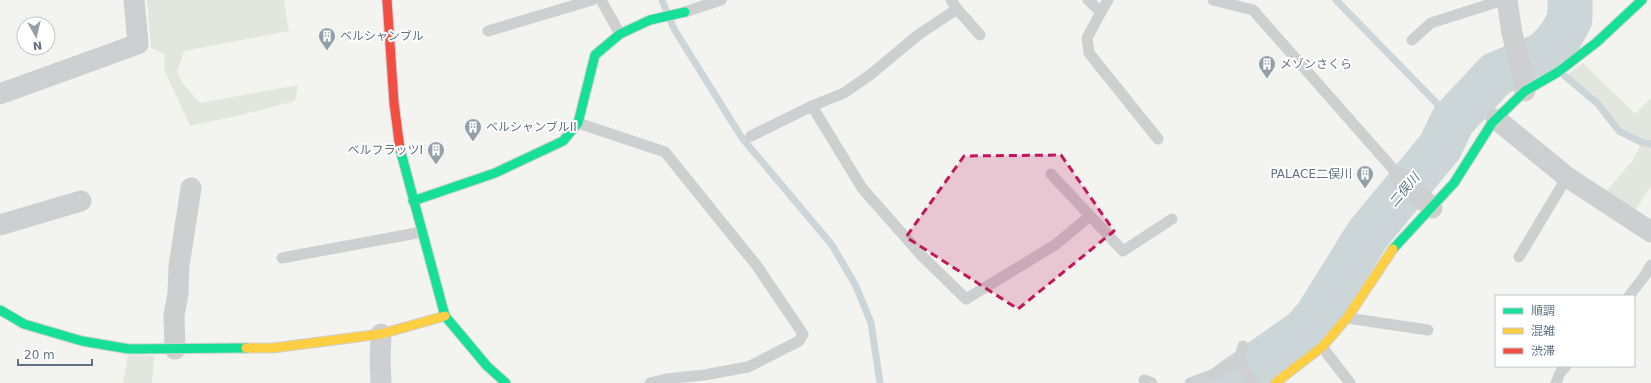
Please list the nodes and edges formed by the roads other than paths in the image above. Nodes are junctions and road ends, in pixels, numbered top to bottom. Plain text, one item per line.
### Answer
1 (134, 0) edge
2 (387, 0) edge
3 (592, 0) edge
4 (601, 0) edge
5 (721, 0) edge
6 (1088, 0) edge
7 (1108, 0) edge
8 (1213, 0) edge
9 (1503, 0) edge
10 (1507, 0) edge
11 (1642, 0) edge
12 (954, 4) edge
13 (685, 12) joint
14 (1101, 12) junction
15 (488, 31) dead end
16 (620, 34) junction
17 (980, 35) dead end
18 (1412, 40) dead end
19 (1524, 86) junction
20 (0, 94) edge
21 (812, 106) junction
22 (1496, 119) junction
23 (578, 123) junction
24 (751, 136) dead end
25 (1158, 138) dead end
26 (1051, 174) dead end
27 (1568, 177) junction
28 (1400, 178) joint
29 (191, 188) dead end
30 (81, 201) dead end
31 (413, 201) junction
32 (1432, 208) junction
33 (1090, 216) junction
34 (1172, 219) dead end
35 (0, 225) edge
36 (422, 232) junction
37 (1651, 232) edge
38 (1519, 257) dead end
39 (282, 258) dead end
40 (1651, 265) edge
41 (1630, 295) edge
42 (0, 310) edge
43 (445, 316) junction
44 (1347, 318) junction
45 (1428, 330) dead end
46 (381, 334) junction
47 (1242, 346) dead end
48 (1322, 347) junction
49 (175, 349) junction
50 (1241, 364) junction
51 (1565, 367) edge
52 (381, 383) edge
53 (506, 383) edge
54 (650, 383) edge
55 (1190, 383) edge
56 (1253, 383) edge
57 (1275, 383) edge
58 (1350, 383) edge
59 (1556, 383) edge

1 - 20 street
2 - 31 street
3 - 15 lane
4 - 16 lane
5 - 13 lane
6 - 14 lane
7 - 14 lane
8 - 28 lane
9 - 18 lane
10 - 19 street
11 - 19 street
12 - 17 lane
12 - 21 lane
13 - 16 street
14 - 25 lane
16 - 23 street
19 - 22 street
21 - 24 lane
21 - 33 lane
22 - 27 street
22 - 32 street
23 - 31 street
23 - 54 lane
26 - 33 lane
27 - 37 street
27 - 38 lane
28 - 32 street
29 - 49 street
30 - 35 street
31 - 36 street
32 - 44 street
33 - 34 lane
36 - 39 lane
36 - 43 street
40 - 41 lane
42 - 49 street
43 - 46 street
43 - 53 street
44 - 45 lane
44 - 48 street
46 - 49 street
46 - 52 street
47 - 50 lane
48 - 57 street
48 - 58 lane
50 - 55 lane
50 - 56 lane
51 - 59 lane

